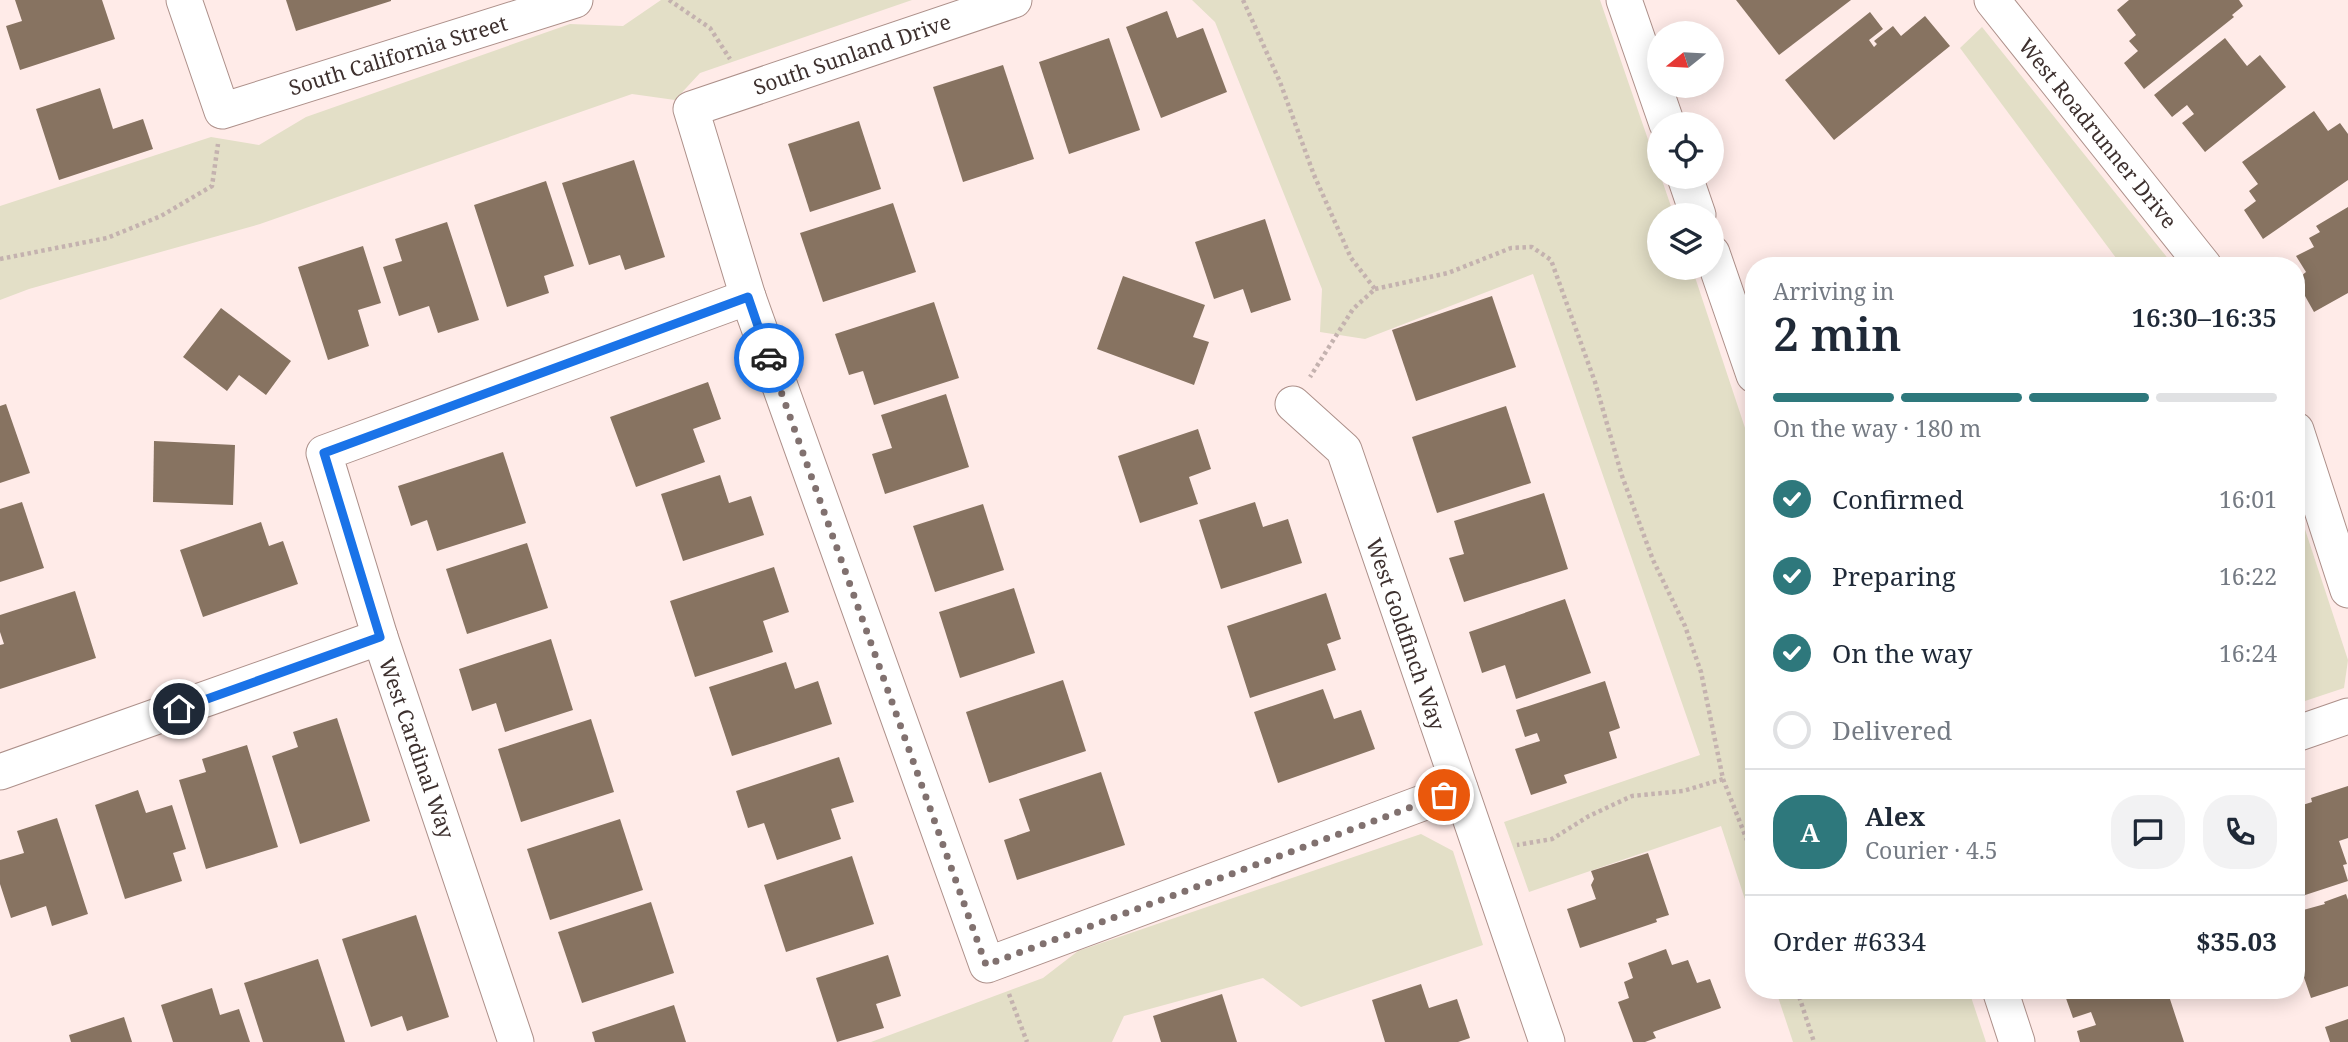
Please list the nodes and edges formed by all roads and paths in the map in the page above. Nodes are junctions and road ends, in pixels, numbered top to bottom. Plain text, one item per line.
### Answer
1 (184, 0) edge
2 (575, 0) edge
3 (670, 0) edge
4 (1014, 0) edge
5 (1243, 0) edge
6 (1624, 0) edge
7 (1992, 0) edge
8 (742, 91) junction
9 (222, 111) junction
10 (1663, 112) edge
11 (2197, 257) edge
12 (0, 259) edge
13 (1721, 280) edge
14 (1375, 289) junction
15 (748, 297) junction
16 (1745, 349) edge
17 (1293, 404) joint
18 (2305, 458) edge
19 (2348, 590) edge
20 (380, 637) junction
21 (2348, 716) edge
22 (2305, 731) edge
23 (0, 772) edge
24 (1723, 779) junction
25 (1460, 789) junction
26 (1745, 835) edge
27 (1480, 850) junction
28 (986, 965) junction
29 (1800, 999) edge
30 (2003, 999) edge
31 (516, 1042) edge
32 (1027, 1042) edge
33 (1547, 1042) edge
34 (1814, 1042) edge
35 (2017, 1042) edge

1 - 9 street
2 - 9 street, South California Street
3 - 8 path
4 - 8 street, South Sunland Drive
5 - 14 path
6 - 10 street
7 - 11 street, West Roadrunner Drive
8 - 15 street, South Sunland Drive
9 - 12 path
13 - 16 street
14 - 17 path
14 - 24 path
15 - 20 street, West Cardinal Way
15 - 28 street
17 - 25 street, West Goldfinch Way
18 - 19 street
20 - 23 street
20 - 31 street, West Cardinal Way
21 - 22 street
24 - 26 path
24 - 27 path
25 - 27 street, West Goldfinch Way
25 - 28 street
27 - 33 street, West Goldfinch Way
28 - 32 path
29 - 34 path
30 - 35 street

